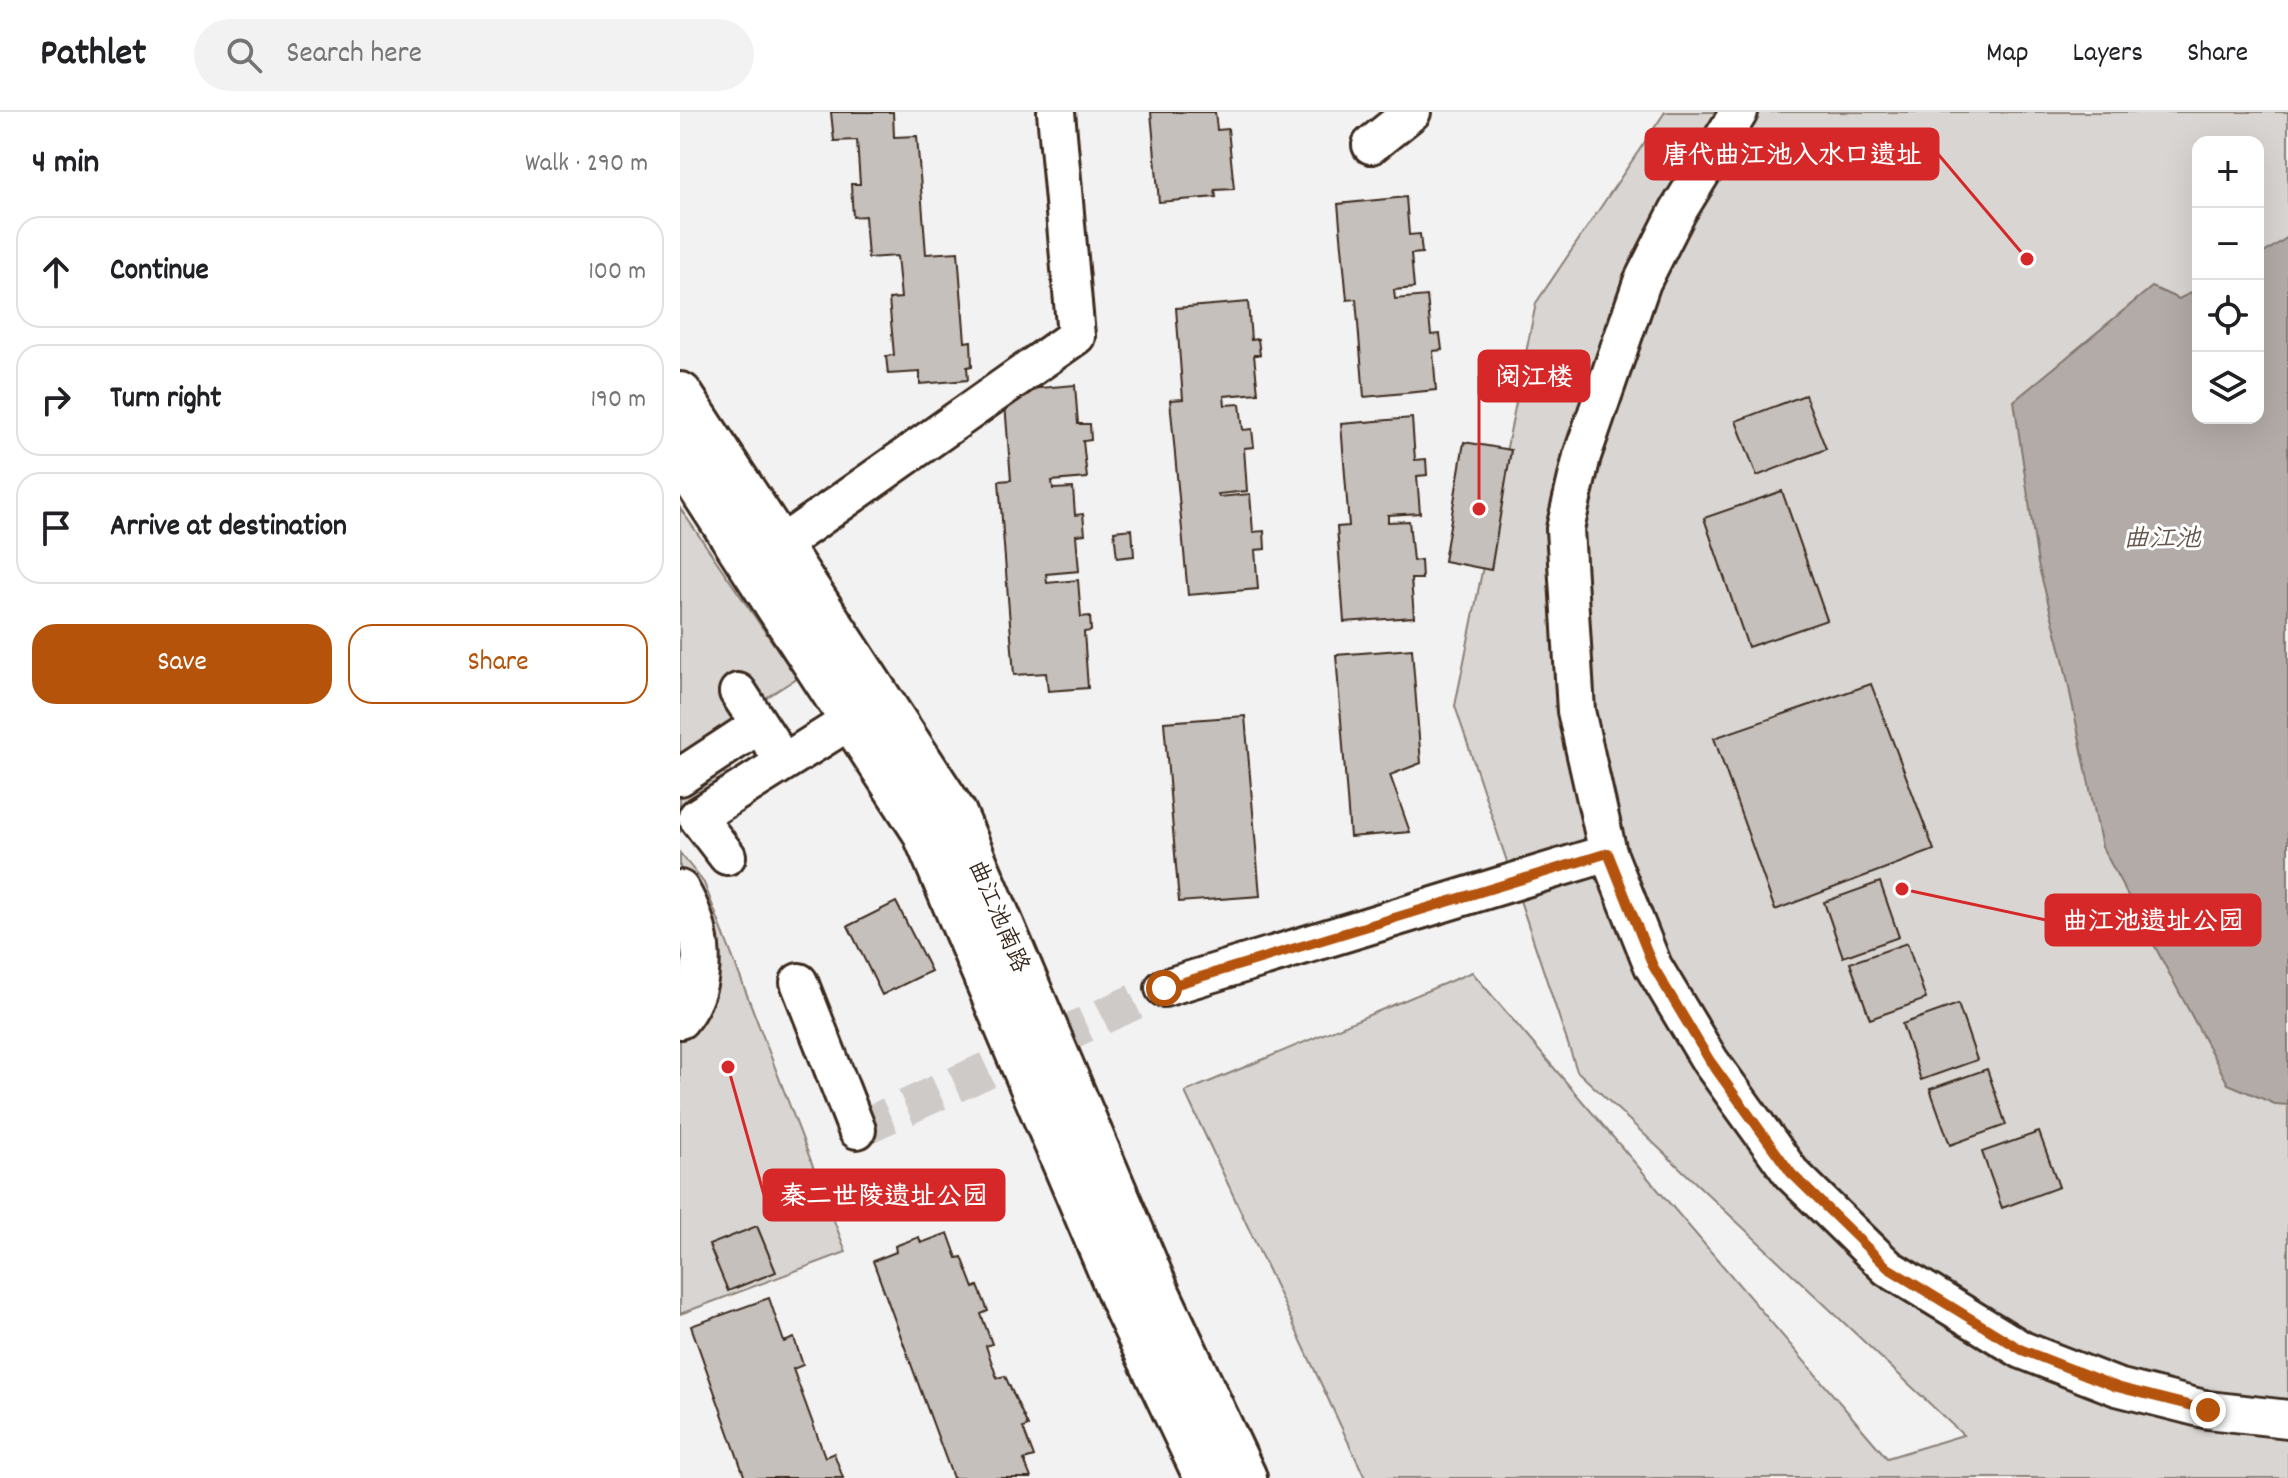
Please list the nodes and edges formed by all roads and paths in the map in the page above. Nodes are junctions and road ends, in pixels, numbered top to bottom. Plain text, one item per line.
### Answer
1 (1056, 112) edge
2 (1412, 112) edge
3 (1739, 112) edge
4 (1371, 145) dead end
5 (680, 395) edge
6 (680, 455) edge
7 (779, 546) junction
8 (738, 692) dead end
9 (853, 719) junction
10 (759, 725) junction
11 (784, 762) junction
12 (680, 777) edge
13 (689, 806) edge
14 (1608, 853) junction
15 (727, 856) dead end
16 (680, 889) edge
17 (799, 982) dead end
18 (1164, 988) tunnel mouth
19 (680, 1020) edge
20 (857, 1130) dead end
21 (2288, 1419) edge
22 (1207, 1478) edge
23 (1244, 1478) edge

1 - 7 street
2 - 4 street
3 - 14 street
5 - 7 main road, 曲江池南路
6 - 9 main road, 曲江池南路
7 - 23 main road, 曲江池南路
8 - 10 street
9 - 11 street
9 - 22 main road, 曲江池南路
10 - 11 street
10 - 12 street
11 - 13 street
13 - 15 street
14 - 18 street
14 - 21 street
16 - 19 street
17 - 20 street

